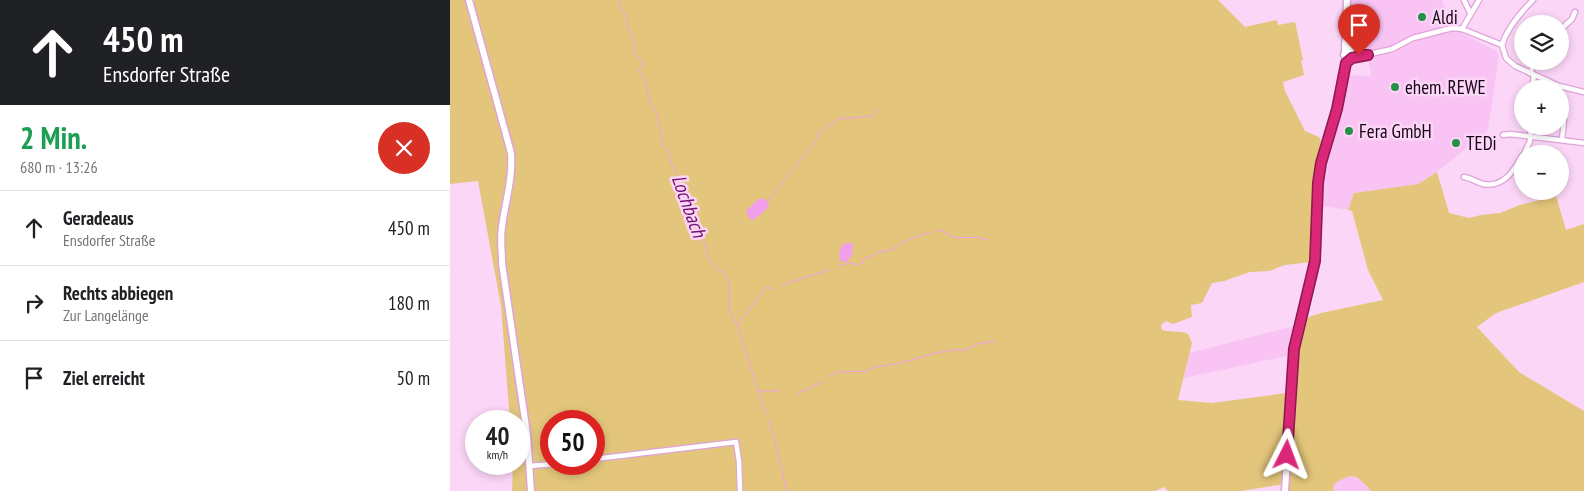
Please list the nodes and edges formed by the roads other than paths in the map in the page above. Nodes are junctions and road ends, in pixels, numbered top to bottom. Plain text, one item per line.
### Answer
1 (469, 0) edge
2 (1347, 0) edge
3 (1464, 0) edge
4 (1479, 0) edge
5 (1533, 0) edge
6 (1575, 12) dead end
7 (1470, 13) junction
8 (1569, 22) edge
9 (1462, 29) junction
10 (1502, 45) junction
11 (1349, 56) junction
12 (1533, 70) edge
13 (1532, 74) junction
14 (1532, 80) edge
15 (1584, 92) edge
16 (1503, 135) dead end
17 (1563, 135) edge
18 (1530, 136) junction
19 (1562, 140) junction
20 (1584, 143) edge
21 (1527, 145) edge
22 (1514, 169) edge
23 (1464, 177) dead end
24 (523, 410) edge
25 (605, 458) edge
26 (530, 475) edge
27 (531, 491) edge
28 (740, 491) edge
29 (1285, 491) edge

1 - 24 street
2 - 11 street
3 - 7 street
4 - 7 street
5 - 10 street
6 - 8 street
7 - 9 street
9 - 10 street
9 - 11 street
10 - 13 street
11 - 29 street
12 - 13 street
13 - 14 street
13 - 15 street
16 - 18 street
17 - 19 street
18 - 19 street
18 - 21 street
19 - 20 street
22 - 23 street
25 - 28 street
26 - 27 street

